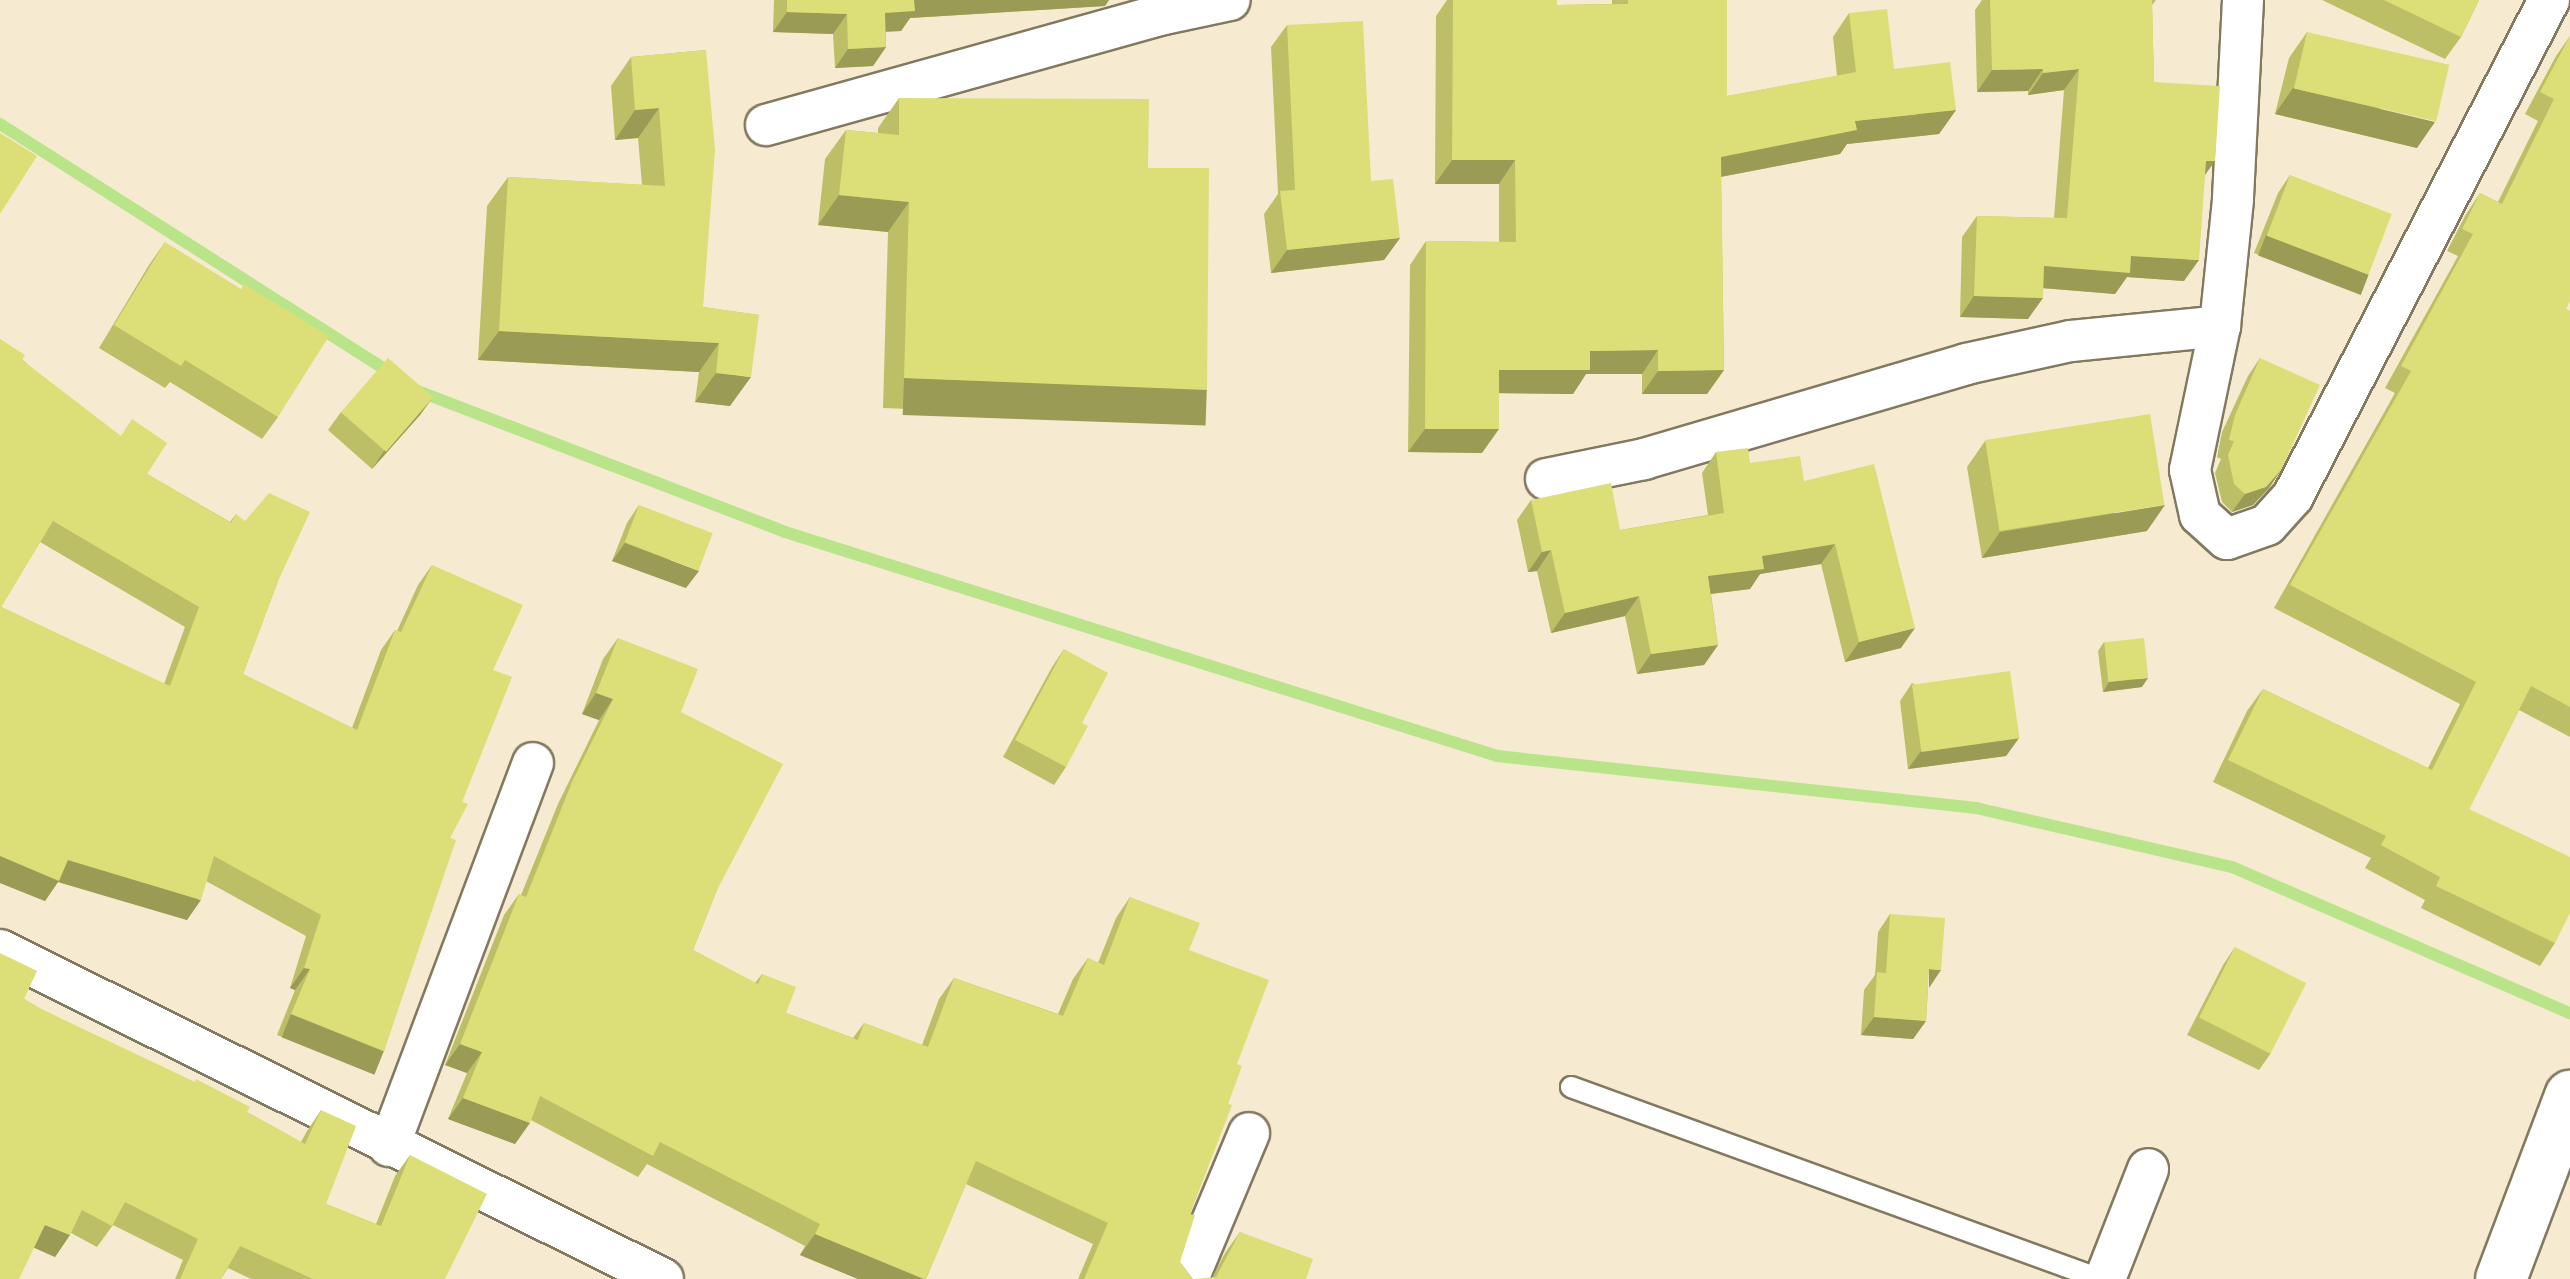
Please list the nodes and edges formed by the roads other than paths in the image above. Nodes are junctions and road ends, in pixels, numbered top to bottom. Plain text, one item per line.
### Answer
1 (1230, 0) edge
2 (2243, 0) edge
3 (2550, 0) edge
4 (766, 124) dead end
5 (2220, 326) junction
6 (1546, 479) dead end
7 (533, 763) dead end
8 (0, 950) edge
9 (1571, 1087) dead end
10 (2570, 1096) edge
11 (1249, 1133) dead end
12 (389, 1146) junction
13 (2148, 1169) dead end
14 (663, 1279) edge
15 (1188, 1279) edge
16 (2102, 1279) edge
17 (2501, 1279) edge

1 - 4 street
2 - 5 street
3 - 5 street
5 - 6 street
7 - 12 street
8 - 12 street
9 - 16 lane
10 - 17 street
11 - 15 street
12 - 14 street
13 - 16 street

